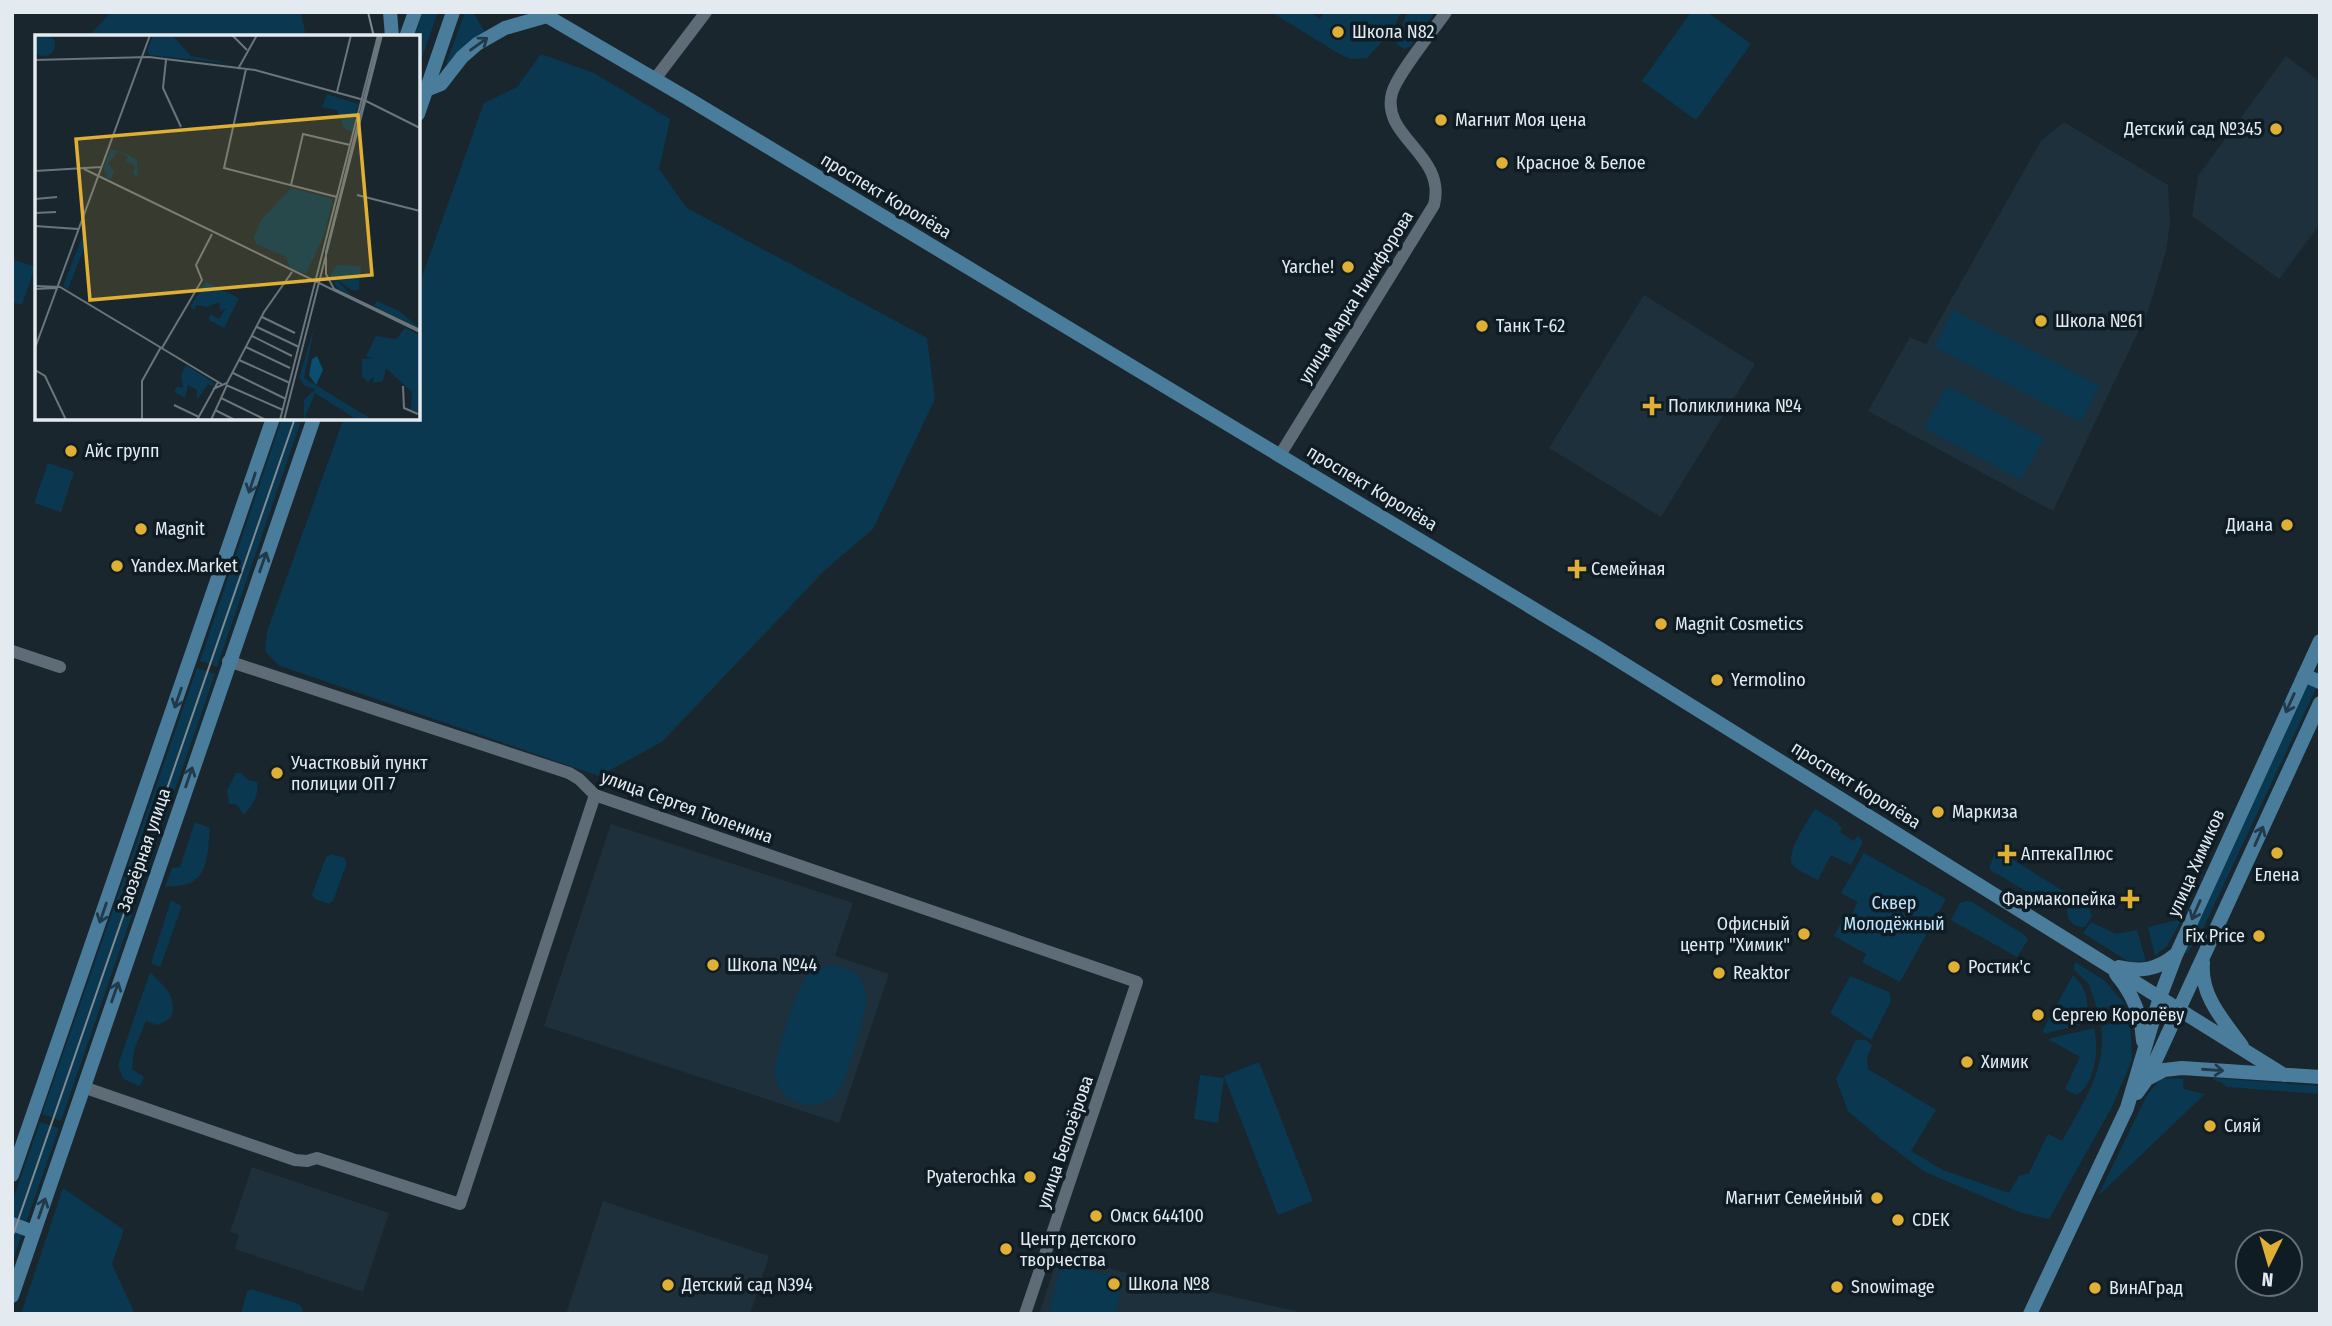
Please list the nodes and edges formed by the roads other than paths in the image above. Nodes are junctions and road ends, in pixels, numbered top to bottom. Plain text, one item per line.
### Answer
1 (390, 12) edge
2 (415, 12) edge
3 (453, 12) edge
4 (706, 12) edge
5 (1446, 12) edge
6 (544, 14) edge
7 (392, 35) edge
8 (408, 35) edge
9 (655, 79) junction
10 (426, 90) junction
11 (420, 108) edge
12 (272, 420) edge
13 (313, 420) edge
14 (1280, 455) junction
15 (2320, 641) edge
16 (12, 651) edge
17 (229, 662) junction
18 (60, 667) dead end
19 (2304, 675) junction
20 (2320, 682) edge
21 (2320, 703) edge
22 (595, 796) junction
23 (2204, 953) junction
24 (2176, 955) junction
25 (2108, 964) junction
26 (1137, 982) joint
27 (2160, 997) junction
28 (2178, 1009) junction
29 (2247, 1053) junction
30 (2143, 1056) junction
31 (2284, 1076) junction
32 (2320, 1077) edge
33 (2147, 1079) junction
34 (83, 1087) junction
35 (2127, 1108) junction
36 (12, 1175) edge
37 (12, 1224) edge
38 (34, 1232) junction
39 (12, 1296) edge
40 (1025, 1314) edge
41 (2030, 1314) edge

1 - 7 main road
2 - 8 main road
3 - 10 main road
4 - 9 street
5 - 14 street, улица Марка Никифорова
6 - 9 main road, проспект Королёва
10 -> 6 main road
9 - 14 main road, проспект Королёва
10 - 11 main road
12 -> 36 main road, Заозёрная улица
17 -> 13 main road, Заозёрная улица
14 - 25 main road, проспект Королёва
15 - 19 main road, улица Химиков
16 - 18 street
17 - 22 street, улица Сергея Тюленина
34 -> 17 main road, Заозёрная улица
19 - 20 main road
19 -> 24 main road, улица Химиков
23 -> 21 main road, улица Химиков
22 - 26 street, улица Сергея Тюленина
22 - 34 street
23 - 28 main road, улица Химиков
23 - 29 main road
24 - 25 main road
24 - 27 main road, улица Химиков
25 - 27 main road, проспект Королёва
25 - 30 main road
26 - 40 street, улица Белозёрова
27 - 28 main road, проспект Королёва
27 - 30 main road, улица Химиков
28 - 29 main road, проспект Королёва
28 - 33 main road, улица Химиков
29 - 31 main road, проспект Королёва
30 - 35 main road, улица Химиков
31 - 32 main road
33 -> 31 main road
33 - 35 main road, улица Химиков
38 -> 34 main road, Заозёрная улица
35 - 41 main road, улица Химиков
37 - 38 main road
38 - 39 main road, Заозёрная улица

